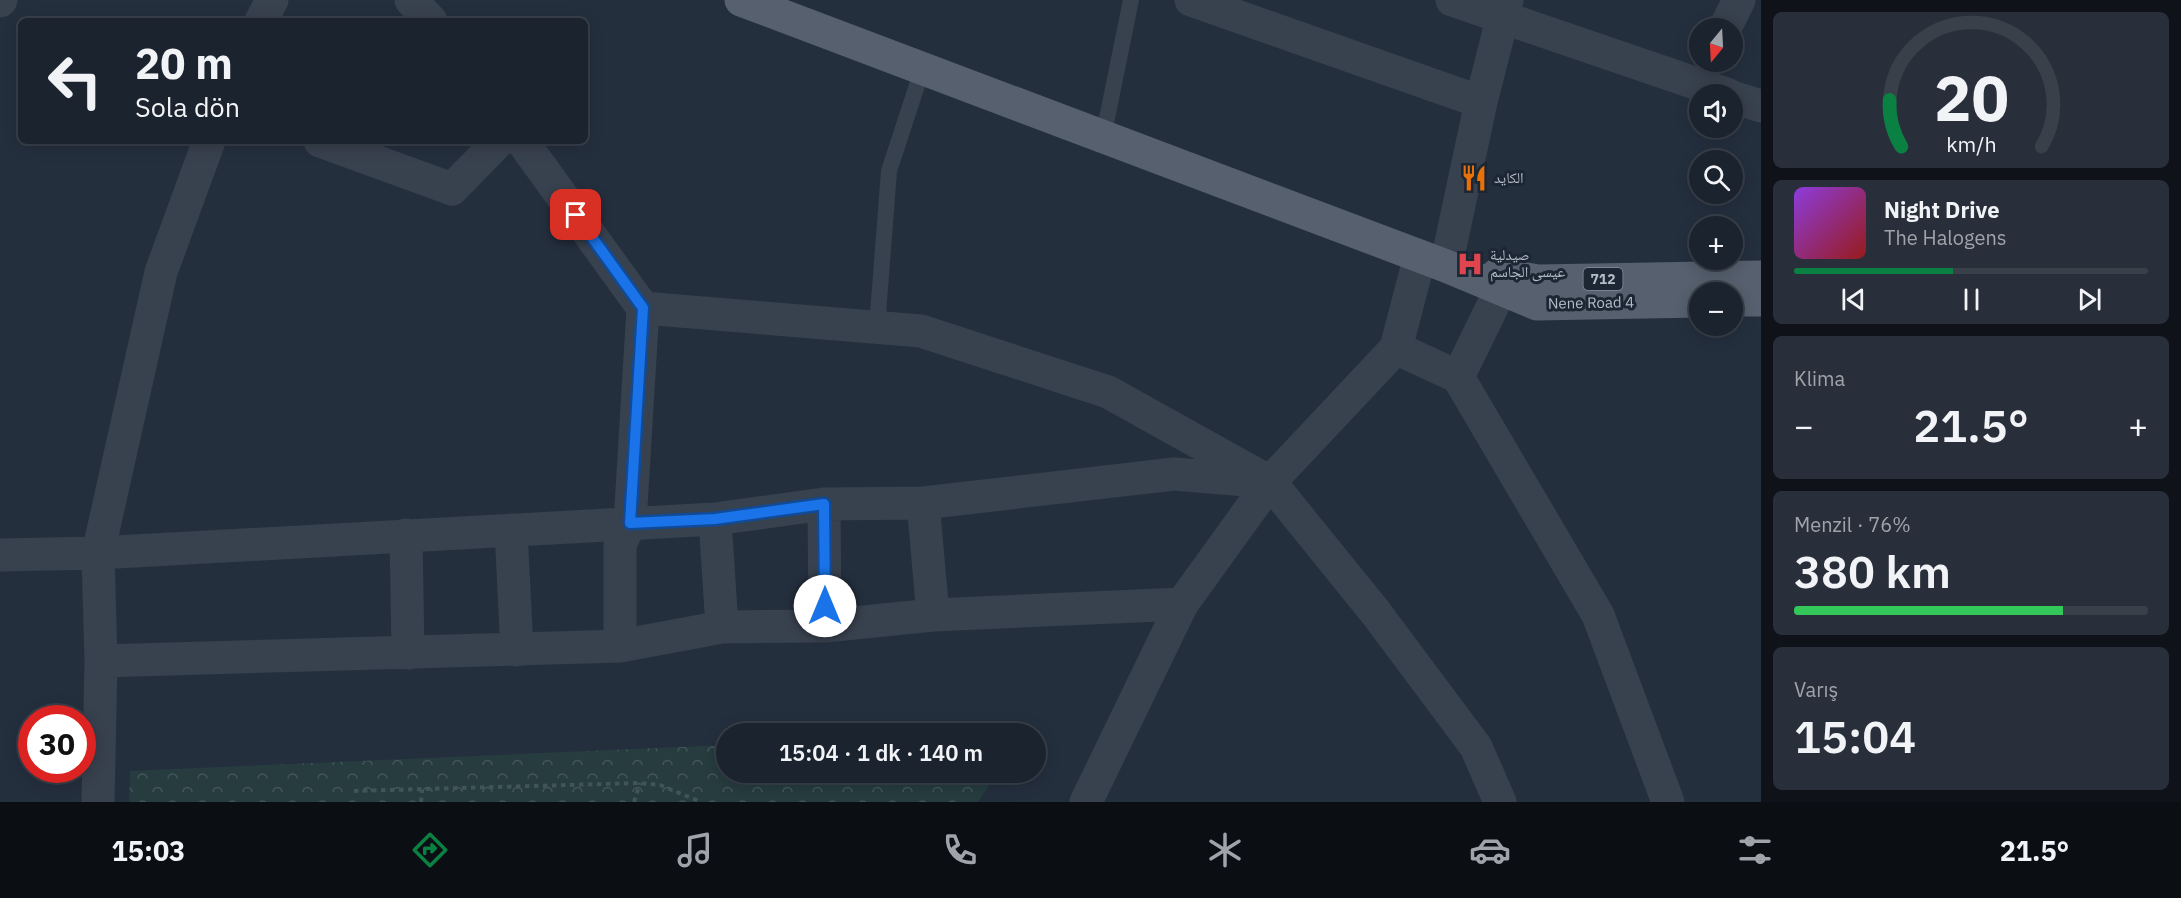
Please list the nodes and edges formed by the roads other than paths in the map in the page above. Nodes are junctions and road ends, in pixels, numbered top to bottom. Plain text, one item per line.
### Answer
1 (272, 0) edge
2 (411, 0) edge
3 (741, 0) edge
4 (1131, 0) edge
5 (1191, 0) edge
6 (1452, 0) edge
7 (1738, 0) edge
8 (1504, 9) edge
9 (263, 18) edge
10 (428, 18) edge
11 (1730, 18) edge
12 (922, 70) junction
13 (1711, 80) edge
14 (1743, 100) edge
15 (1481, 102) junction
16 (1761, 106) edge
17 (1103, 138) junction
18 (208, 144) edge
19 (328, 144) edge
20 (496, 144) edge
21 (524, 144) edge
22 (1433, 261) junction
23 (1761, 277) edge
24 (1501, 289) junction
25 (1743, 300) edge
26 (1761, 300) edge
27 (1689, 301) edge
28 (643, 308) junction
29 (877, 327) junction
30 (1396, 348) junction
31 (1458, 377) junction
32 (1270, 482) junction
33 (923, 503) junction
34 (824, 504) junction
35 (715, 519) junction
36 (630, 523) junction
37 (511, 530) junction
38 (406, 535) junction
39 (98, 553) junction
40 (0, 555) edge
41 (1182, 604) junction
42 (933, 615) junction
43 (825, 626) junction
44 (722, 627) junction
45 (620, 646) junction
46 (517, 650) junction
47 (408, 652) junction
48 (100, 661) junction
49 (98, 802) edge
50 (1086, 802) edge
51 (1500, 802) edge
52 (1668, 802) edge

1 - 9 street
2 - 10 street
3 - 12 main road
4 - 17 lane
5 - 15 street
6 - 8 street
7 - 11 street
8 - 13 street
8 - 15 street
12 - 17 main road
12 - 29 lane
14 - 16 street
15 - 22 street
17 - 22 main road
18 - 39 street
19 - 20 street
21 - 28 street
22 - 23 main road, Nene Road 4 / 712
22 - 24 main road, Nene Road 4 / 712
22 - 30 street
24 - 27 main road, Nene Road 4 / 712
24 - 31 street
25 - 26 main road
28 - 29 street
28 - 36 street
29 - 32 street
30 - 31 street
30 - 32 street
31 - 52 street
32 - 33 street
32 - 41 street
32 - 51 street
33 - 34 street
33 - 42 street
34 - 35 street
34 - 43 street
35 - 36 street
35 - 44 street
36 - 37 street
36 - 45 street
37 - 38 street
37 - 46 street
38 - 39 street
38 - 47 street
39 - 40 street
39 - 48 street
41 - 42 street
41 - 50 street
42 - 43 street
43 - 44 street
44 - 45 street
45 - 46 street
46 - 47 street
47 - 48 street
48 - 49 street

